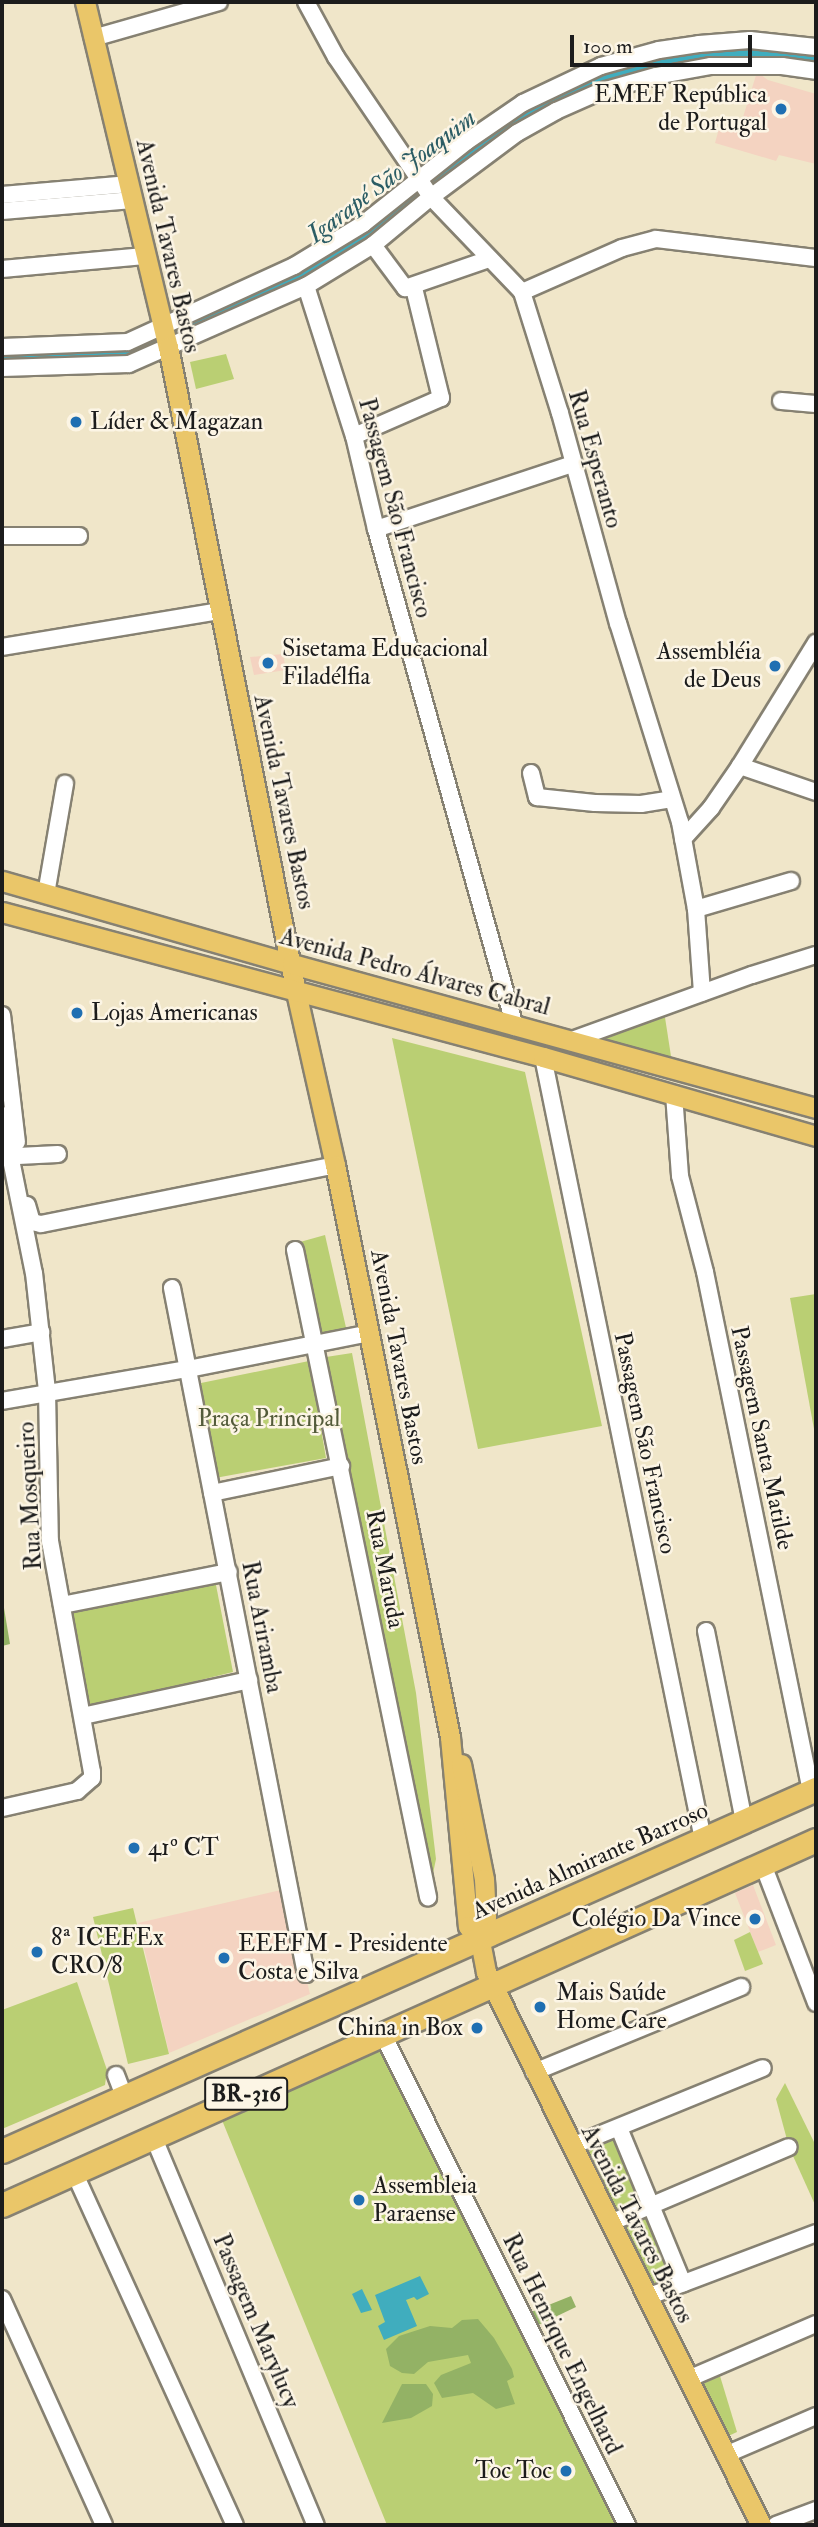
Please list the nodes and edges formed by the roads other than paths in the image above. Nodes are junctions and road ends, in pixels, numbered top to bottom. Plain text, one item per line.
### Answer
1 (85, 2) edge
2 (219, 2) edge
3 (306, 2) edge
4 (93, 38) junction
5 (816, 47) edge
6 (816, 71) edge
7 (424, 189) junction
8 (132, 192) junction
9 (2, 195) edge
10 (2, 211) edge
11 (373, 245) junction
12 (144, 256) junction
13 (816, 258) edge
14 (489, 259) junction
15 (2, 269) edge
16 (306, 286) junction
17 (414, 288) junction
18 (522, 292) junction
19 (166, 337) junction
20 (2, 346) edge
21 (2, 368) edge
22 (781, 401) dead end
23 (816, 404) edge
24 (354, 436) junction
25 (573, 464) junction
26 (376, 529) junction
27 (2, 536) edge
28 (79, 536) dead end
29 (220, 611) junction
30 (816, 643) edge
31 (2, 647) edge
32 (740, 766) junction
33 (531, 773) dead end
34 (65, 785) dead end
35 (816, 792) edge
36 (671, 799) junction
37 (683, 839) junction
38 (2, 881) edge
39 (791, 881) dead end
40 (46, 894) junction
41 (696, 909) junction
42 (2, 912) edge
43 (816, 955) edge
44 (292, 964) junction
45 (296, 992) junction
46 (702, 993) junction
47 (2, 1015) edge
48 (516, 1027) junction
49 (572, 1040) junction
50 (543, 1057) junction
51 (674, 1094) junction
52 (816, 1108) edge
53 (2, 1115) edge
54 (816, 1136) edge
55 (58, 1154) dead end
56 (18, 1156) junction
57 (335, 1165) junction
58 (295, 1250) dead end
59 (172, 1288) dead end
60 (41, 1332) junction
61 (369, 1333) junction
62 (2, 1339) edge
63 (315, 1343) junction
64 (188, 1369) junction
65 (47, 1391) junction
66 (2, 1401) edge
67 (341, 1466) junction
68 (212, 1493) junction
69 (229, 1572) junction
70 (62, 1605) junction
71 (706, 1631) dead end
72 (249, 1680) junction
73 (83, 1716) junction
74 (813, 1790) edge
75 (2, 1808) edge
76 (744, 1821) junction
77 (703, 1839) junction
78 (816, 1840) edge
79 (762, 1862) junction
80 (428, 1897) dead end
81 (480, 1941) junction
82 (306, 1974) dead end
83 (492, 1985) junction
84 (741, 1987) dead end
85 (816, 2003) edge
86 (382, 2033) junction
87 (763, 2068) dead end
88 (534, 2071) junction
89 (116, 2075) dead end
90 (125, 2098) junction
91 (619, 2128) junction
92 (152, 2136) junction
93 (572, 2147) junction
94 (789, 2147) dead end
95 (2, 2151) edge
96 (74, 2172) junction
97 (2, 2205) edge
98 (649, 2207) junction
99 (610, 2223) junction
100 (816, 2232) edge
101 (682, 2283) junction
102 (648, 2297) junction
103 (2, 2299) edge
104 (816, 2324) edge
105 (688, 2379) junction
106 (816, 2416) edge
107 (725, 2455) junction
108 (816, 2510) edge
109 (104, 2525) edge
110 (235, 2525) edge
111 (316, 2525) edge
112 (626, 2525) edge
113 (761, 2525) edge
114 (776, 2525) edge

1 - 4 main road, Avenida Tavares Bastos
2 - 4 street
3 - 7 street, Rua Esperanto
4 - 8 main road, Avenida Tavares Bastos
5 - 7 street
6 - 7 street
7 - 11 street
7 - 14 street, Rua Esperanto
7 - 19 street
8 - 9 street
8 - 10 street
8 - 12 main road, Avenida Tavares Bastos
11 - 16 street
11 - 17 street
12 - 15 street
12 - 19 main road, Avenida Tavares Bastos
13 - 18 street
14 - 17 street
14 - 18 street, Rua Esperanto
16 - 19 street
16 - 24 street, Passagem São Francisco
17 - 24 street
18 - 25 street, Rua Esperanto
19 - 20 street
19 - 21 street
19 - 29 main road, Avenida Tavares Bastos
22 - 23 street
24 - 26 street, Passagem São Francisco
25 - 26 street
25 - 36 street, Rua Esperanto
26 - 48 street, Passagem São Francisco
27 - 28 street
29 - 31 street
29 - 44 main road, Avenida Tavares Bastos
30 - 32 street
32 - 35 street
32 - 37 street
33 - 36 street
34 - 40 street
36 - 37 street, Rua Esperanto
37 - 41 street, Rua Esperanto
38 - 40 main road, Avenida Pedro Álvares Cabral
39 - 41 street
40 - 44 main road, Avenida Pedro Álvares Cabral
41 - 46 street, Rua Esperanto
42 - 45 main road, Avenida Pedro Álvares Cabral
43 - 46 street
44 - 45 main road, Avenida Tavares Bastos
44 - 48 main road, Avenida Pedro Álvares Cabral
45 - 50 main road, Avenida Pedro Álvares Cabral
45 - 57 main road, Avenida Tavares Bastos
46 - 49 street
47 - 56 street
48 - 49 main road, Avenida Pedro Álvares Cabral
49 - 52 main road, Avenida Pedro Álvares Cabral
50 - 51 main road, Avenida Pedro Álvares Cabral
50 - 77 street, Passagem São Francisco
51 - 54 main road, Avenida Pedro Álvares Cabral
51 - 74 street, Passagem Santa Matilde
53 - 60 street, Rua Mosqueiro
55 - 56 street
56 - 57 street
57 - 61 main road, Avenida Tavares Bastos
58 - 63 street, Rua Maruda
59 - 64 street, Rua Ariramba
60 - 62 street
60 - 65 street, Rua Mosqueiro
61 - 63 street
61 - 81 main road, Avenida Tavares Bastos
63 - 64 street
63 - 67 street, Rua Maruda
64 - 65 street
64 - 68 street, Rua Ariramba
65 - 66 street
65 - 70 street, Rua Mosqueiro
67 - 68 street
67 - 80 street, Rua Maruda
68 - 69 street, Rua Ariramba
69 - 70 street
69 - 72 street, Rua Ariramba
70 - 73 street, Rua Mosqueiro
71 - 76 street
72 - 73 street
72 - 82 street, Rua Ariramba
73 - 75 street, Rua Mosqueiro
74 - 76 highway, Avenida Almirante Barroso
76 - 77 highway, Avenida Almirante Barroso
77 - 81 highway, Avenida Almirante Barroso
78 - 79 highway, BR-316
79 - 83 highway, BR-316
79 - 85 street
81 - 83 main road, Avenida Tavares Bastos
81 - 90 highway, Avenida Almirante Barroso
83 - 86 highway, BR-316
83 - 88 main road, Avenida Tavares Bastos
84 - 88 street
86 - 92 highway, BR-316
86 - 112 street, Rua Henrique Engelhard
87 - 91 street
88 - 93 main road, Avenida Tavares Bastos
89 - 90 street
90 - 95 highway, Avenida Almirante Barroso
91 - 93 street
91 - 98 street
92 - 96 highway, BR-316
92 - 111 street, Passagem Marylucy
93 - 99 main road, Avenida Tavares Bastos
94 - 98 street
96 - 97 highway, BR-316
96 - 110 street
98 - 99 street
98 - 101 street
99 - 102 main road, Avenida Tavares Bastos
100 - 101 street
101 - 102 street
102 - 105 main road, Avenida Tavares Bastos
103 - 109 street
104 - 105 street
105 - 107 main road, Avenida Tavares Bastos
106 - 107 street
107 - 113 main road, Avenida Tavares Bastos
108 - 114 street

